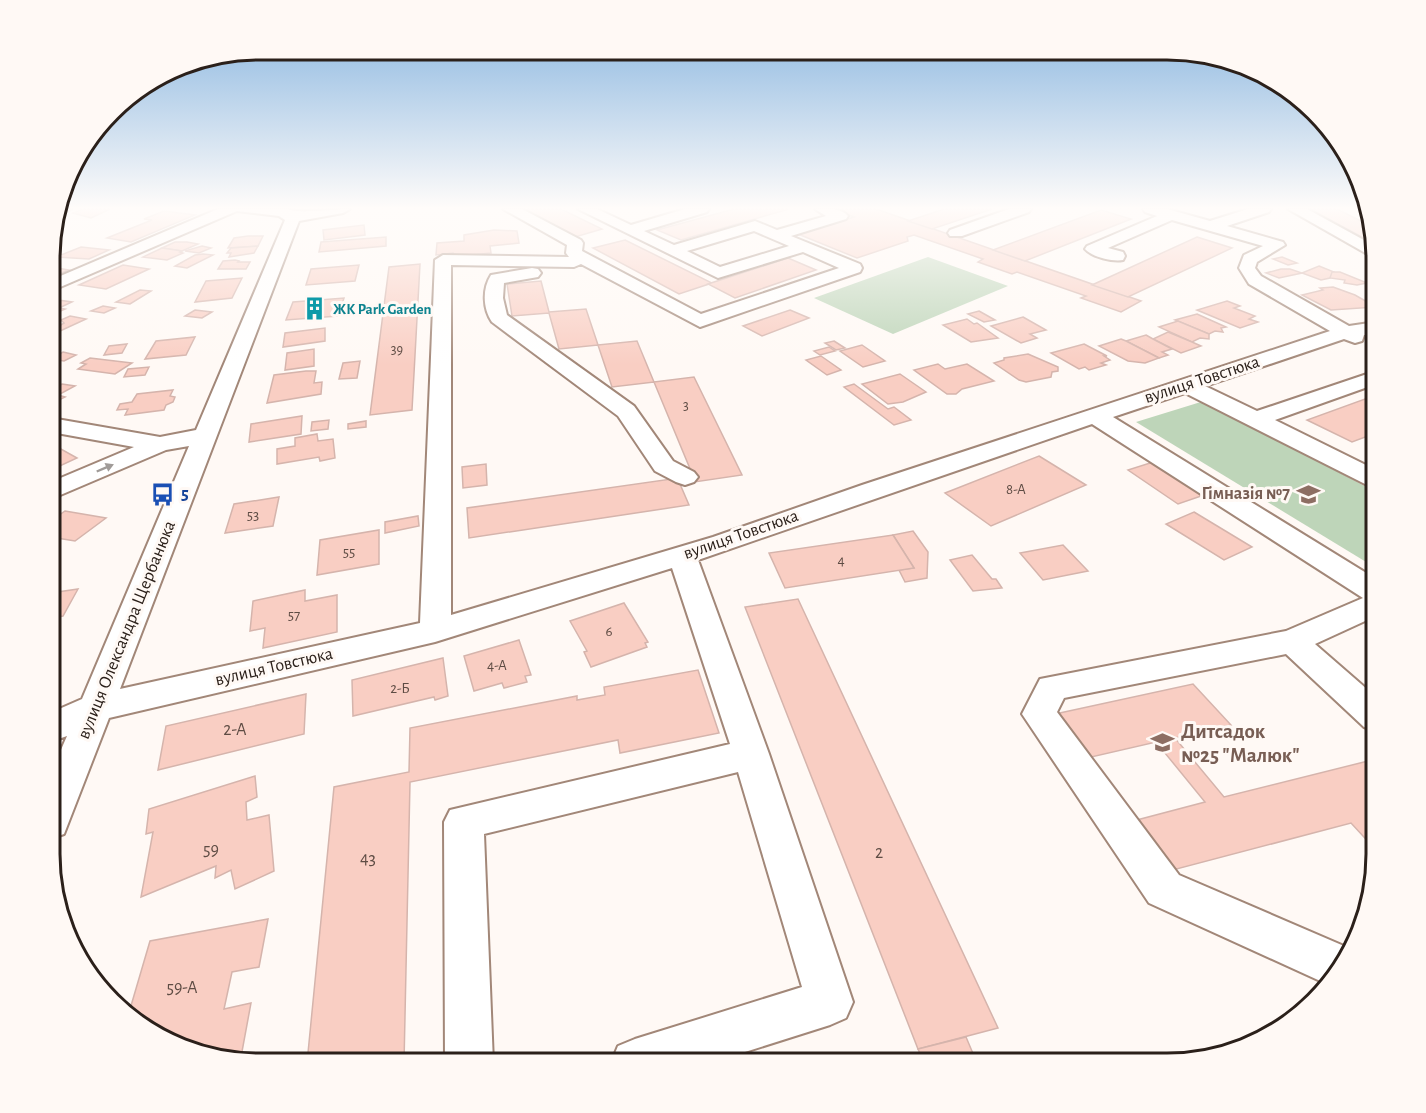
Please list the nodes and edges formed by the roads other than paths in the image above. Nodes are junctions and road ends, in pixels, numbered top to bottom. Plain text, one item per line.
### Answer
1 (110, 261) edge
2 (275, 261) edge
3 (579, 261) joint
4 (694, 261) edge
5 (757, 261) edge
6 (838, 261) edge
7 (1249, 261) edge
8 (498, 270) junction
9 (60, 282) edge
10 (1366, 329) edge
11 (1345, 332) junction
12 (1366, 342) edge
13 (1366, 381) edge
14 (1187, 385) junction
15 (1094, 416) junction
16 (1257, 419) junction
17 (60, 427) edge
18 (204, 436) junction
19 (160, 444) junction
20 (1366, 475) edge
21 (685, 477) dead end
22 (60, 487) edge
23 (682, 555) junction
24 (1366, 585) edge
25 (1366, 608) edge
26 (435, 631) junction
27 (1292, 641) junction
28 (96, 708) junction
29 (1366, 708) edge
30 (60, 724) edge
31 (751, 754) junction
32 (60, 797) edge
33 (1333, 964) edge
34 (469, 1053) edge
35 (667, 1053) edge

1 - 9 street
2 - 18 street, вулиця Олександра Щербанюка
3 - 6 street
3 - 8 street
4 - 5 street
7 - 11 street
8 - 21 street
8 - 26 street
10 - 11 street, вулиця Товстюка
11 - 12 street
11 - 14 street, вулиця Товстюка
13 - 16 street
14 - 15 street, вулиця Товстюка
14 - 16 street
15 - 23 street, вулиця Товстюка
15 - 24 street
16 - 20 street
17 - 19 street
18 - 19 street
18 - 28 street, вулиця Олександра Щербанюка
22 -> 19 street
23 - 26 street, вулиця Товстюка
23 - 31 street
25 - 27 street
26 - 28 street, вулиця Товстюка
27 - 29 street
27 - 33 street
28 - 30 street, вулиця Товстюка
28 - 32 street, вулиця Олександра Щербанюка
31 - 34 street
31 - 35 street

